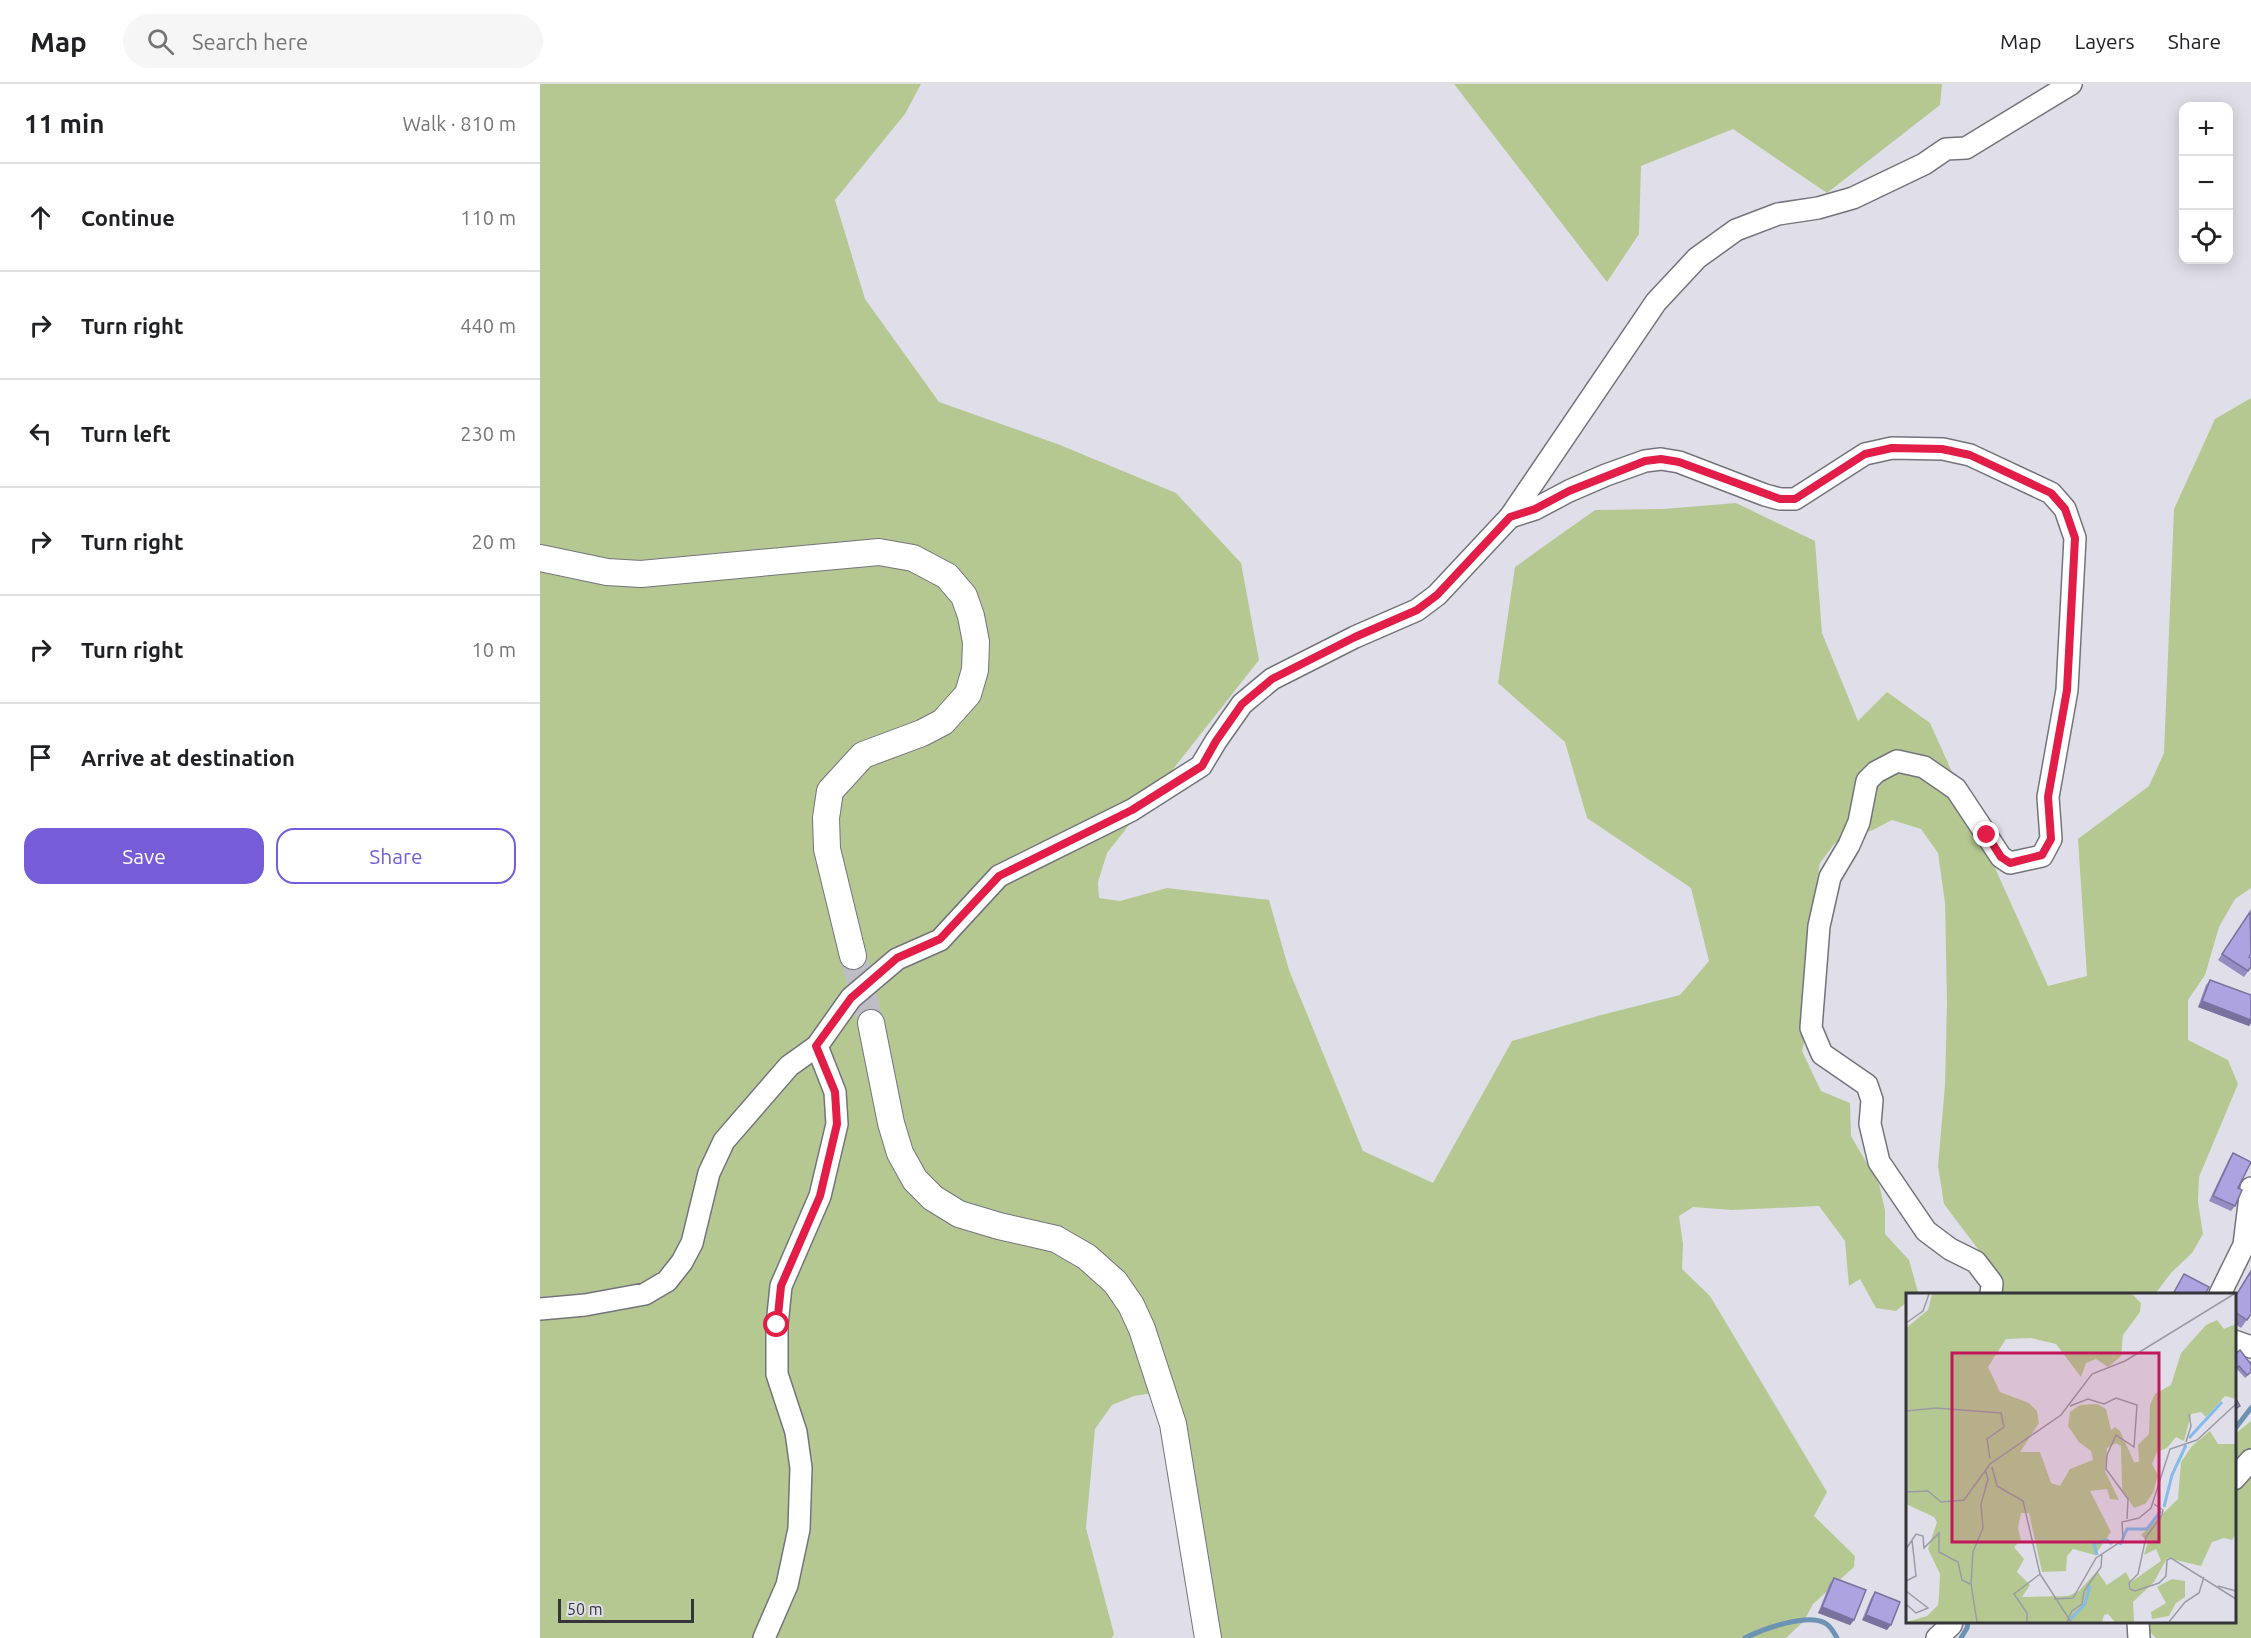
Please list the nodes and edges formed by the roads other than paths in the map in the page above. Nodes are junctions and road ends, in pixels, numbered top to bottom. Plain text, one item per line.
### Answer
1 (2071, 84) edge
2 (1510, 517) junction
3 (540, 558) edge
4 (852, 956) tunnel mouth
5 (871, 1023) tunnel mouth
6 (816, 1046) junction
7 (2251, 1188) edge
8 (1991, 1293) edge
9 (2220, 1293) edge
10 (540, 1309) edge
11 (2236, 1341) edge
12 (2251, 1347) edge
13 (2251, 1460) edge
14 (2236, 1478) edge
15 (1952, 1623) edge
16 (2138, 1623) edge
17 (764, 1638) edge
18 (1208, 1638) edge
19 (1937, 1638) edge
20 (2139, 1638) edge

1 - 2 street
2 - 6 street
2 - 8 street
3 - 4 street
5 - 18 street
6 - 10 street
6 - 17 street
7 - 9 street
11 - 12 street
13 - 14 street
15 - 19 street
16 - 20 street

